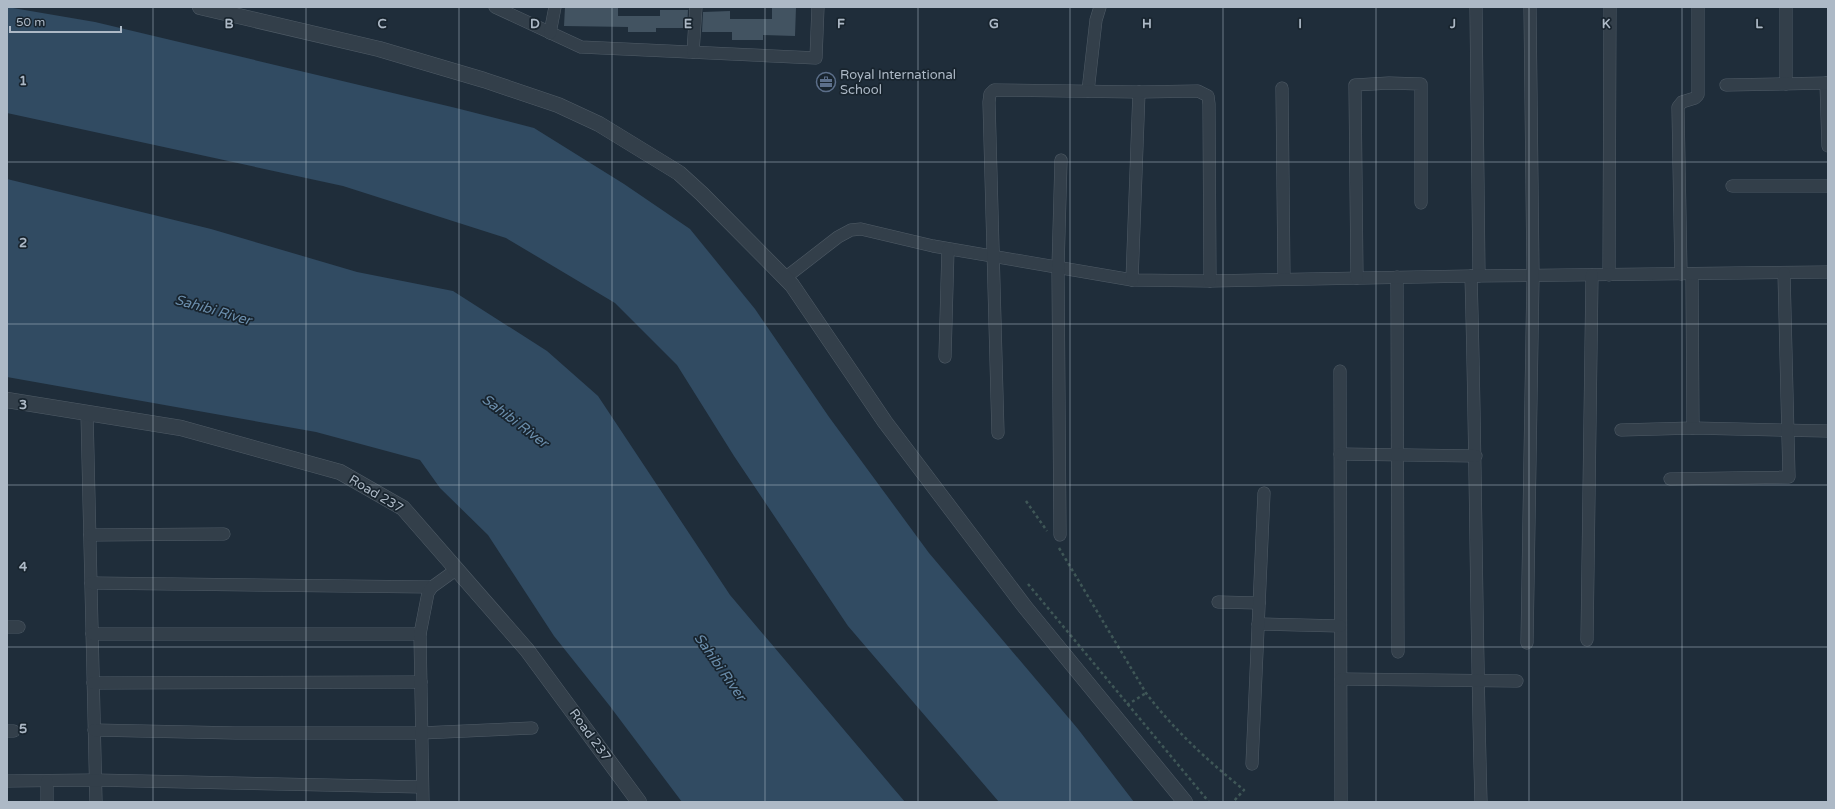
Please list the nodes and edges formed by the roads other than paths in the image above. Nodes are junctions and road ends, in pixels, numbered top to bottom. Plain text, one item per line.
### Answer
1 (200, 7) edge
2 (495, 7) edge
3 (555, 7) edge
4 (696, 7) edge
5 (818, 7) edge
6 (1100, 7) edge
7 (1476, 7) edge
8 (1530, 7) edge
9 (1610, 7) edge
10 (1698, 7) edge
11 (1786, 7) edge
12 (550, 33) junction
13 (693, 52) junction
14 (1827, 83) edge
15 (1786, 84) junction
16 (1726, 85) dead end
17 (1282, 88) dead end
18 (1088, 91) junction
19 (1139, 92) junction
20 (1828, 146) edge
21 (1060, 160) dead end
22 (1732, 186) dead end
23 (1828, 186) edge
24 (1421, 204) dead end
25 (948, 249) junction
26 (992, 256) junction
27 (1058, 268) junction
28 (1828, 272) edge
29 (1784, 273) junction
30 (1686, 274) junction
31 (1592, 275) junction
32 (1609, 275) junction
33 (1475, 276) junction
34 (1533, 276) junction
35 (1397, 277) junction
36 (785, 278) junction
37 (1284, 278) junction
38 (1357, 278) junction
39 (1132, 280) junction
40 (1210, 281) junction
41 (945, 357) dead end
42 (1340, 371) dead end
43 (7, 400) edge
44 (87, 413) junction
45 (1693, 428) junction
46 (1621, 430) dead end
47 (1788, 430) junction
48 (1828, 430) edge
49 (998, 433) dead end
50 (1340, 454) junction
51 (1397, 455) junction
52 (1476, 456) junction
53 (1670, 479) dead end
54 (1264, 493) dead end
55 (224, 534) dead end
56 (90, 535) junction
57 (1055, 538) road end
58 (456, 569) junction
59 (91, 583) junction
60 (432, 587) junction
61 (1218, 602) dead end
62 (1259, 603) junction
63 (1258, 624) junction
64 (1340, 626) junction
65 (92, 634) junction
66 (420, 634) junction
67 (1587, 640) dead end
68 (1527, 643) dead end
69 (1398, 652) dead end
70 (1340, 679) junction
71 (1478, 681) junction
72 (1517, 681) dead end
73 (421, 682) junction
74 (93, 684) junction
75 (532, 728) dead end
76 (94, 730) junction
77 (421, 733) junction
78 (1252, 764) dead end
79 (95, 780) junction
80 (47, 781) junction
81 (7, 782) edge
82 (422, 787) junction
83 (47, 802) edge
84 (96, 802) edge
85 (423, 802) edge
86 (639, 802) edge
87 (1185, 802) edge
88 (1341, 802) edge
89 (1481, 802) edge

1 - 36 street
2 - 12 street
3 - 12 street
4 - 13 street
5 - 13 street
6 - 18 street
7 - 33 street
8 - 34 street
9 - 32 street
10 - 30 street
11 - 15 street
12 - 13 street
14 - 15 street
14 - 20 street
15 - 16 street
17 - 37 street
18 - 19 street
18 - 26 street
19 - 39 street
19 - 40 street
21 - 27 street
22 - 23 street
24 - 38 street
25 - 26 street
25 - 36 street
25 - 41 street
26 - 27 street
26 - 49 street
27 - 39 street
27 - 57 street
28 - 29 street
29 - 30 street
29 - 47 street
30 - 32 street
30 - 45 street
31 - 32 street
31 - 34 street
31 - 67 street
33 - 34 street
33 - 35 street
33 - 52 street
34 - 68 street
35 - 38 street
35 - 51 street
36 - 87 street
37 - 38 street
37 - 40 street
39 - 40 street
42 - 50 street
43 - 44 street, Road 237
44 - 56 street
44 - 58 street, Road 237
45 - 46 street
45 - 47 street
47 - 48 street
47 - 53 street
50 - 51 street
50 - 64 street
51 - 52 street
51 - 69 street
52 - 71 street
54 - 62 street
55 - 56 street
56 - 59 street
58 - 60 street
58 - 86 street, Road 237
59 - 60 street
59 - 65 street
60 - 66 street
61 - 62 street
62 - 63 street
63 - 64 street
63 - 78 street
64 - 70 street
65 - 66 street
65 - 74 street
66 - 73 street
70 - 71 street
70 - 88 street
71 - 72 street
71 - 89 street
73 - 74 street
73 - 77 street
74 - 76 street
75 - 77 street
76 - 77 street
76 - 79 street
77 - 82 street
79 - 80 street
79 - 82 street
79 - 84 street
80 - 81 street
80 - 83 street
82 - 85 street

